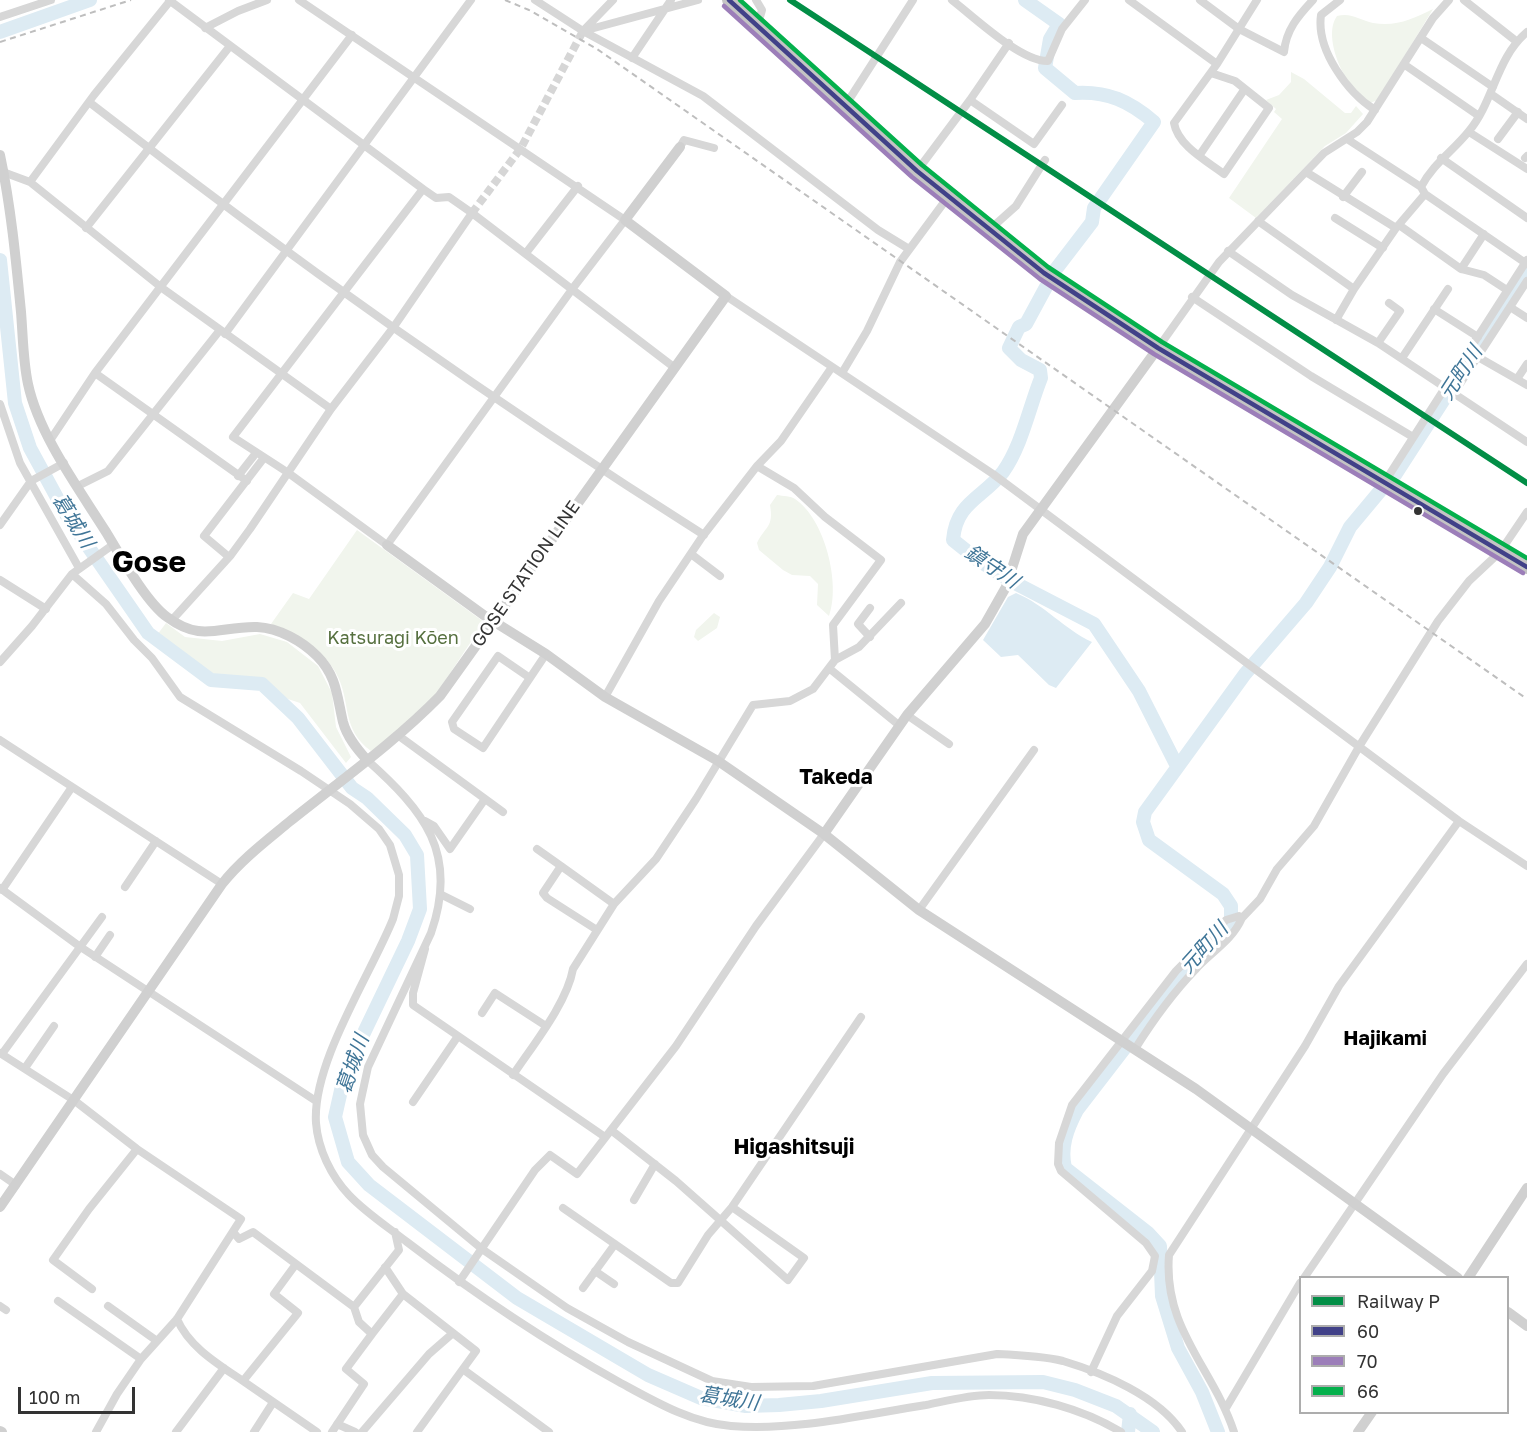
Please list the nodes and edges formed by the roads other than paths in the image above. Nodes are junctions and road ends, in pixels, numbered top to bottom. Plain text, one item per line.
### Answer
1 (51, 0) edge
2 (267, 0) edge
3 (299, 0) edge
4 (471, 0) edge
5 (535, 0) edge
6 (613, 0) edge
7 (671, 0) edge
8 (698, 0) edge
9 (756, 0) edge
10 (914, 0) edge
11 (952, 0) edge
12 (1085, 0) edge
13 (1129, 0) edge
14 (1200, 0) edge
15 (1257, 0) edge
16 (1313, 0) edge
17 (1340, 0) edge
18 (1449, 0) edge
19 (1464, 0) edge
20 (169, 1) edge
21 (732, 1) edge
22 (665, 9) junction
23 (0, 17) edge
24 (757, 27) junction
25 (205, 28) junction
26 (1239, 28) junction
27 (583, 32) junction
28 (1527, 32) edge
29 (352, 34) junction
30 (1421, 38) junction
31 (1516, 40) junction
32 (1010, 43) junction
33 (230, 46) junction
34 (632, 58) junction
35 (1217, 64) junction
36 (1405, 65) junction
37 (1211, 73) junction
38 (414, 76) junction
39 (1244, 90) junction
40 (1492, 90) junction
41 (302, 99) junction
42 (970, 100) junction
43 (88, 102) junction
44 (1062, 105) dead end
45 (845, 106) junction
46 (1375, 110) junction
47 (1518, 112) junction
48 (1479, 116) junction
49 (1527, 119) edge
50 (1469, 132) junction
51 (1347, 139) junction
52 (1498, 139) dead end
53 (364, 146) junction
54 (680, 147) joint
55 (714, 148) dead end
56 (149, 149) junction
57 (0, 156) edge
58 (1199, 156) junction
59 (1441, 158) junction
60 (1045, 160) dead end
61 (1527, 169) edge
62 (916, 171) junction
63 (3, 172) junction
64 (1306, 172) junction
65 (1362, 172) dead end
66 (30, 182) junction
67 (578, 186) junction
68 (423, 189) junction
69 (1423, 191) junction
70 (948, 197) junction
71 (1343, 197) junction
72 (222, 204) junction
73 (472, 213) junction
74 (1335, 218) dead end
75 (1527, 218) edge
76 (625, 220) junction
77 (1258, 221) junction
78 (1398, 226) junction
79 (86, 228) junction
80 (988, 231) junction
81 (1484, 234) junction
82 (1383, 248) junction
83 (909, 249) junction
84 (285, 250) junction
85 (1228, 251) junction
86 (526, 253) junction
87 (1526, 262) edge
88 (1461, 269) junction
89 (1527, 281) edge
90 (162, 288) junction
91 (573, 288) junction
92 (1354, 289) junction
93 (1448, 289) dead end
94 (1507, 290) junction
95 (344, 292) junction
96 (726, 296) junction
97 (1192, 297) junction
98 (1389, 303) dead end
99 (1510, 307) junction
100 (1434, 309) junction
101 (1527, 318) edge
102 (1336, 321) junction
103 (393, 328) junction
104 (223, 332) junction
105 (1478, 337) junction
106 (1378, 343) junction
107 (1158, 348) junction
108 (1478, 357) junction
109 (1402, 358) junction
110 (1527, 364) edge
111 (832, 367) junction
112 (675, 368) junction
113 (95, 373) junction
114 (842, 373) junction
115 (281, 374) junction
116 (1517, 379) junction
117 (1527, 385) edge
118 (1445, 387) junction
119 (1454, 393) junction
120 (495, 397) junction
121 (0, 404) edge
122 (331, 409) junction
123 (155, 413) junction
124 (1413, 437) junction
125 (51, 438) junction
126 (1527, 442) edge
127 (256, 453) junction
128 (263, 459) junction
129 (62, 464) junction
130 (757, 466) junction
131 (601, 470) junction
132 (287, 472) junction
133 (238, 476) junction
134 (32, 480) junction
135 (247, 481) junction
136 (1384, 483) junction
137 (78, 486) junction
138 (1039, 510) junction
139 (1527, 512) edge
140 (0, 525) edge
141 (704, 536) junction
142 (387, 545) junction
143 (111, 546) junction
144 (1500, 552) junction
145 (691, 554) junction
146 (229, 557) junction
147 (80, 567) junction
148 (1527, 567) edge
149 (72, 574) junction
150 (720, 576) dead end
151 (0, 580) edge
152 (901, 603) dead end
153 (870, 608) dead end
154 (46, 609) junction
155 (172, 620) junction
156 (493, 620) junction
157 (870, 637) junction
158 (546, 654) junction
159 (835, 660) junction
160 (0, 663) edge
161 (830, 669) junction
162 (530, 678) junction
163 (605, 697) junction
164 (907, 715) junction
165 (900, 726) junction
166 (399, 736) junction
167 (0, 741) edge
168 (950, 744) dead end
169 (1360, 745) junction
170 (1034, 750) dead end
171 (717, 761) junction
172 (363, 763) junction
173 (72, 787) junction
174 (331, 788) junction
175 (485, 799) junction
176 (503, 812) dead end
177 (425, 821) junction
178 (1459, 821) junction
179 (824, 834) junction
180 (156, 841) junction
181 (537, 849) dead end
182 (561, 866) junction
183 (1527, 866) edge
184 (222, 884) junction
185 (125, 887) dead end
186 (1, 889) edge
187 (440, 894) junction
188 (614, 904) junction
189 (470, 909) dead end
190 (919, 910) junction
191 (102, 917) dead end
192 (1240, 917) junction
193 (597, 930) junction
194 (110, 934) dead end
195 (426, 945) junction
196 (79, 946) junction
197 (95, 957) junction
198 (1527, 964) edge
199 (149, 993) junction
200 (482, 1013) dead end
201 (861, 1017) dead end
202 (54, 1026) dead end
203 (546, 1026) junction
204 (458, 1036) junction
205 (1123, 1042) junction
206 (1135, 1049) junction
207 (1, 1053) edge
208 (25, 1068) junction
209 (513, 1075) junction
210 (75, 1101) junction
211 (316, 1101) junction
212 (413, 1102) dead end
213 (1252, 1129) junction
214 (608, 1133) junction
215 (137, 1149) junction
216 (655, 1164) junction
217 (0, 1174) edge
218 (16, 1185) junction
219 (1527, 1188) edge
220 (634, 1200) dead end
221 (1354, 1203) junction
222 (0, 1207) edge
223 (732, 1207) junction
224 (563, 1208) dead end
225 (721, 1221) junction
226 (234, 1233) junction
227 (395, 1233) junction
228 (615, 1244) junction
229 (399, 1250) junction
230 (481, 1250) junction
231 (420, 1252) junction
232 (296, 1264) junction
233 (385, 1267) junction
234 (1167, 1268) junction
235 (1154, 1270) junction
236 (595, 1271) junction
237 (1305, 1276) edge
238 (1455, 1276) edge
239 (1469, 1276) edge
240 (460, 1280) junction
241 (614, 1284) dead end
242 (1299, 1285) edge
243 (583, 1288) dead end
244 (92, 1289) dead end
245 (403, 1294) junction
246 (58, 1301) dead end
247 (108, 1306) dead end
248 (354, 1307) junction
249 (1509, 1313) edge
250 (177, 1319) junction
251 (1527, 1326) edge
252 (453, 1333) junction
253 (372, 1334) junction
254 (157, 1341) junction
255 (141, 1359) junction
256 (224, 1368) junction
257 (464, 1370) junction
258 (1091, 1372) junction
259 (243, 1381) junction
260 (272, 1404) junction
261 (1226, 1408) junction
262 (1371, 1414) edge
263 (337, 1424) junction
264 (732, 1426) junction
265 (96, 1432) edge
266 (176, 1432) edge
267 (254, 1432) edge
268 (317, 1432) edge
269 (332, 1432) edge
270 (355, 1432) edge
271 (362, 1432) edge
272 (417, 1432) edge
273 (549, 1432) edge
274 (744, 1432) edge
275 (1121, 1432) edge
276 (1182, 1432) edge
277 (1234, 1432) edge
278 (1358, 1432) edge

1 - 23 street
2 - 25 street
3 - 29 street
4 - 38 street
5 - 27 street
6 - 27 street
7 - 22 street
8 - 22 street
9 - 24 street
10 - 45 street
11 - 32 street
12 - 32 street
13 - 35 street
14 - 26 street
15 - 26 street
16 - 26 street
17 - 46 street
18 - 30 street
19 - 31 street
20 - 25 street
20 - 43 street
21 - 24 highway
22 - 27 street
22 - 34 street
24 - 45 highway
25 - 33 street
26 - 35 street
27 - 34 street
28 - 31 street
29 - 38 street
29 - 41 street
30 - 36 street
30 - 40 street
31 - 40 street
32 - 42 street
33 - 41 street
33 - 56 street
34 - 83 street
35 - 37 street
36 - 46 street
36 - 48 street
37 - 39 street
37 - 58 street
38 - 53 street
38 - 67 street
39 - 58 street
39 - 58 street
40 - 47 street
40 - 48 street
41 - 53 street
41 - 72 street
42 - 44 street
42 - 62 street
43 - 56 street
43 - 66 street
45 - 62 highway
46 - 51 street
47 - 49 street
47 - 52 street
48 - 50 street
50 - 59 street
50 - 61 street
51 - 64 street
51 - 69 street
53 - 68 street
53 - 84 street
54 - 55 street
54 - 76 street
56 - 72 street
56 - 79 street
57 - 63 street
59 - 69 street
59 - 75 street
60 - 80 street
62 - 70 highway
63 - 66 street
63 - 125 street
64 - 71 street
64 - 77 street
65 - 71 street
66 - 79 street
67 - 76 street
67 - 86 street
68 - 73 street
68 - 95 street
69 - 78 street
69 - 81 street
70 - 80 highway
70 - 83 street
71 - 78 street
72 - 84 street
72 - 90 street
73 - 86 street
73 - 103 street
74 - 82 street
76 - 91 street
76 - 96 street
77 - 85 street
77 - 92 street
78 - 82 street
78 - 88 street
79 - 90 street
80 - 107 highway
81 - 87 street
81 - 88 street
82 - 92 street
83 - 114 street
84 - 95 street
84 - 104 street
85 - 97 street
85 - 102 street
86 - 91 street
87 - 94 street
88 - 94 street
89 - 99 street
90 - 104 street
90 - 113 street
91 - 112 street
91 - 120 street
92 - 102 street
93 - 100 street
94 - 105 street
95 - 103 street
95 - 115 street
96 - 111 street
96 - 112 street, GOSE STATION LINE
97 - 107 street
97 - 124 street
98 - 106 street
99 - 101 street
99 - 108 street
100 - 105 street
100 - 109 street
102 - 106 street
103 - 120 street
103 - 122 street
104 - 115 street
104 - 123 street
105 - 118 street
106 - 109 street
107 - 136 highway
107 - 138 street
108 - 116 street
108 - 119 street
109 - 118 street
110 - 116 street
111 - 114 street
111 - 130 street
112 - 131 street, GOSE STATION LINE
113 - 123 street
113 - 125 street
114 - 138 street
115 - 122 street
115 - 127 street
116 - 117 street
118 - 119 street
118 - 124 street
119 - 126 street
120 - 131 street
120 - 142 street
121 - 134 street
122 - 132 street
123 - 133 street
123 - 137 street
124 - 136 street
125 - 129 street
127 - 128 street
127 - 133 street
128 - 132 street
128 - 135 street
129 - 134 street
129 - 137 street
130 - 141 street
130 - 159 street
131 - 141 street
131 - 156 street, GOSE STATION LINE
132 - 142 street
132 - 146 street
133 - 135 street
134 - 140 street
134 - 147 street
135 - 146 street
136 - 144 highway
137 - 143 street
138 - 164 street
138 - 169 street
139 - 144 street
141 - 145 street
142 - 156 street
143 - 147 street
143 - 155 street
144 - 148 highway
144 - 169 street
145 - 150 street
145 - 163 street
146 - 155 street
147 - 149 street
149 - 154 street
149 - 174 street
151 - 154 street
152 - 157 street
153 - 157 street
154 - 160 street
155 - 172 street
156 - 158 street
156 - 166 street, GOSE STATION LINE
157 - 159 street
158 - 162 street
158 - 163 street
159 - 161 street
161 - 165 street
161 - 171 street
162 - 162 street
163 - 171 street
164 - 165 street
164 - 168 street
165 - 179 street
166 - 172 street, GOSE STATION LINE
166 - 175 street
167 - 173 street
169 - 178 street
169 - 192 street
170 - 190 street
171 - 179 street
171 - 188 street
172 - 174 street, GOSE STATION LINE
172 - 177 street
173 - 180 street
173 - 186 street
174 - 184 street, GOSE STATION LINE
174 - 211 street
175 - 176 street
175 - 177 street
177 - 187 street
178 - 183 street
178 - 213 street
179 - 190 street
179 - 214 street
180 - 184 street
180 - 185 street
181 - 182 street
182 - 188 street
182 - 193 street
184 - 199 street, GOSE STATION LINE
186 - 196 street
187 - 189 street
187 - 195 street
188 - 193 street
190 - 205 street
191 - 196 street
192 - 205 street
192 - 206 street
193 - 203 street
194 - 197 street
195 - 204 street
195 - 230 street
196 - 197 street
196 - 207 street
197 - 199 street
198 - 221 street
199 - 210 street, GOSE STATION LINE
199 - 211 street
200 - 203 street
201 - 223 street
202 - 208 street
203 - 209 street
204 - 209 street
204 - 212 street
205 - 206 street
205 - 235 street
206 - 213 street
207 - 208 street
208 - 210 street
209 - 214 street
210 - 215 street
210 - 218 street, GOSE STATION LINE
211 - 227 street
213 - 221 street
213 - 234 street
214 - 216 street
214 - 230 street
215 - 226 street
215 - 244 street
216 - 220 street
216 - 225 street
217 - 218 street
218 - 222 street, GOSE STATION LINE
219 - 239 street
221 - 237 street
221 - 238 street
223 - 225 street
223 - 225 street
224 - 228 street
225 - 228 street
226 - 232 street
226 - 250 street
227 - 229 street
227 - 231 street
228 - 236 street
229 - 231 street
229 - 233 street
230 - 240 street
230 - 258 street
231 - 240 street
232 - 248 street
232 - 259 street
233 - 245 street
233 - 248 street
234 - 235 street
234 - 261 street
235 - 258 street
236 - 241 street
236 - 243 street
240 - 264 street
242 - 261 street
245 - 252 street
245 - 253 street
246 - 255 street
247 - 254 street
248 - 253 street
249 - 251 street
250 - 254 street
250 - 256 street
252 - 257 street
252 - 271 street
253 - 263 street
254 - 255 street
255 - 265 street
256 - 259 street
256 - 266 street
257 - 272 street
257 - 273 street
258 - 276 street
259 - 260 street
260 - 267 street
260 - 268 street
261 - 277 street
262 - 278 street
263 - 269 street
263 - 270 street
264 - 274 street
264 - 275 street

